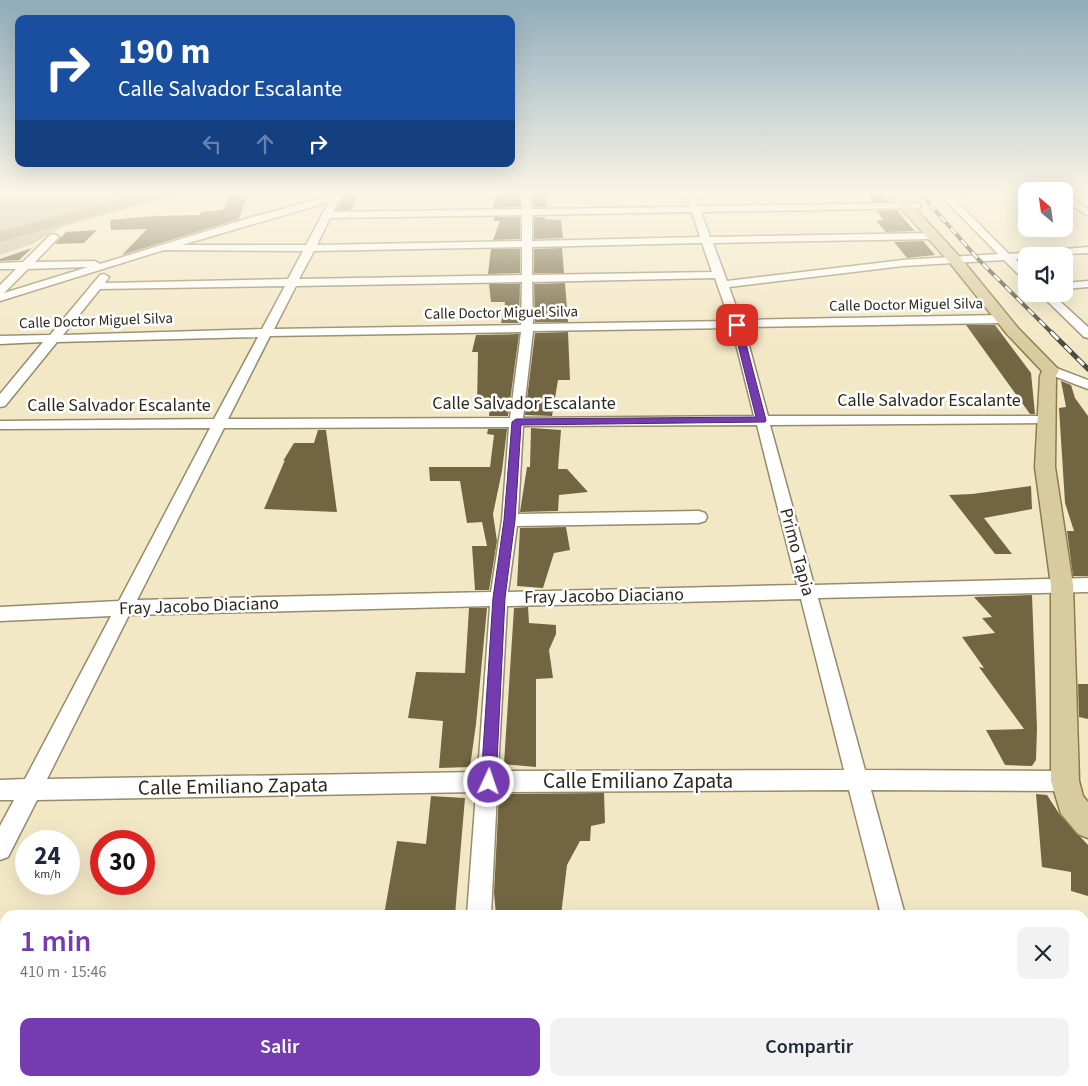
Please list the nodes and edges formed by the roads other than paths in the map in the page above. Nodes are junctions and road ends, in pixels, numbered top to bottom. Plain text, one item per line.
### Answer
1 (48, 243) edge
2 (183, 243) edge
3 (313, 243) edge
4 (527, 243) junction
5 (556, 243) edge
6 (707, 243) edge
7 (940, 243) edge
8 (946, 243) edge
9 (994, 243) edge
10 (167, 248) junction
11 (310, 248) junction
12 (1088, 250) edge
13 (1006, 257) junction
14 (959, 258) junction
15 (114, 264) junction
16 (26, 265) junction
17 (0, 266) edge
18 (1018, 268) edge
19 (527, 278) junction
20 (720, 280) junction
21 (293, 282) junction
22 (1088, 284) edge
23 (1073, 285) edge
24 (97, 286) junction
25 (0, 291) edge
26 (0, 298) edge
27 (1056, 302) edge
28 (1002, 319) junction
29 (1082, 323) edge
30 (737, 325) junction
31 (527, 328) junction
32 (264, 333) junction
33 (1088, 334) edge
34 (53, 339) junction
35 (0, 340) edge
36 (1051, 370) junction
37 (1088, 385) edge
38 (0, 403) edge
39 (1048, 419) junction
40 (761, 420) junction
41 (516, 422) junction
42 (220, 423) junction
43 (0, 424) edge
44 (699, 517) dead end
45 (510, 520) junction
46 (1062, 585) junction
47 (1088, 585) edge
48 (807, 591) junction
49 (499, 598) junction
50 (122, 608) junction
51 (0, 614) edge
52 (857, 779) junction
53 (1065, 781) junction
54 (489, 782) junction
55 (0, 790) edge
56 (31, 790) junction
57 (1088, 824) edge
58 (0, 849) edge
59 (479, 910) edge
60 (891, 910) edge

1 - 16 street
2 - 10 street
3 - 11 street
4 - 5 street
4 - 11 street
4 - 19 street
6 - 20 street, Primo Tapia
7 - 14 main road
8 - 14 main road
9 - 13 street
10 - 11 street
10 - 15 street
11 - 21 street
12 - 13 street
13 - 14 street
13 - 18 street
14 - 20 street
14 - 28 main road
14 - 36 main road
15 - 16 street
15 - 24 street
15 - 26 street
16 - 17 street
16 - 25 street
19 - 20 street
19 - 21 street
19 - 31 street
20 - 30 street, Primo Tapia
21 - 24 street
21 - 32 street
22 - 23 street
24 - 34 street
27 - 29 street
28 - 30 street, Calle Doctor Miguel Silva
28 - 36 main road
29 - 33 street
30 - 31 street, Calle Doctor Miguel Silva
30 - 40 street, Primo Tapia
31 - 32 street, Calle Doctor Miguel Silva
31 - 41 street
32 - 34 street, Calle Doctor Miguel Silva
32 - 42 street
34 - 35 street, Calle Doctor Miguel Silva
34 - 38 street
36 - 37 street
36 - 39 main road
39 - 40 street, Calle Salvador Escalante
39 - 46 main road
40 - 41 street, Calle Salvador Escalante
40 - 48 street, Primo Tapia
41 - 42 street, Calle Salvador Escalante
41 - 45 street
42 - 43 street, Calle Salvador Escalante
42 - 50 street
44 - 45 street
45 - 49 street
46 - 47 street, Fray Jacobo Diaciano
46 - 48 street, Fray Jacobo Diaciano
46 - 53 main road
48 - 49 street, Fray Jacobo Diaciano
48 - 52 street, Primo Tapia
49 - 50 street, Fray Jacobo Diaciano
49 - 54 street
50 - 51 street, Fray Jacobo Diaciano
50 - 56 street
52 - 53 street, Calle Emiliano Zapata
52 - 54 street, Calle Emiliano Zapata
52 - 60 street, Primo Tapia
53 - 57 main road
54 - 56 street, Calle Emiliano Zapata
54 - 59 street
55 - 56 street, Calle Emiliano Zapata
56 - 58 street

